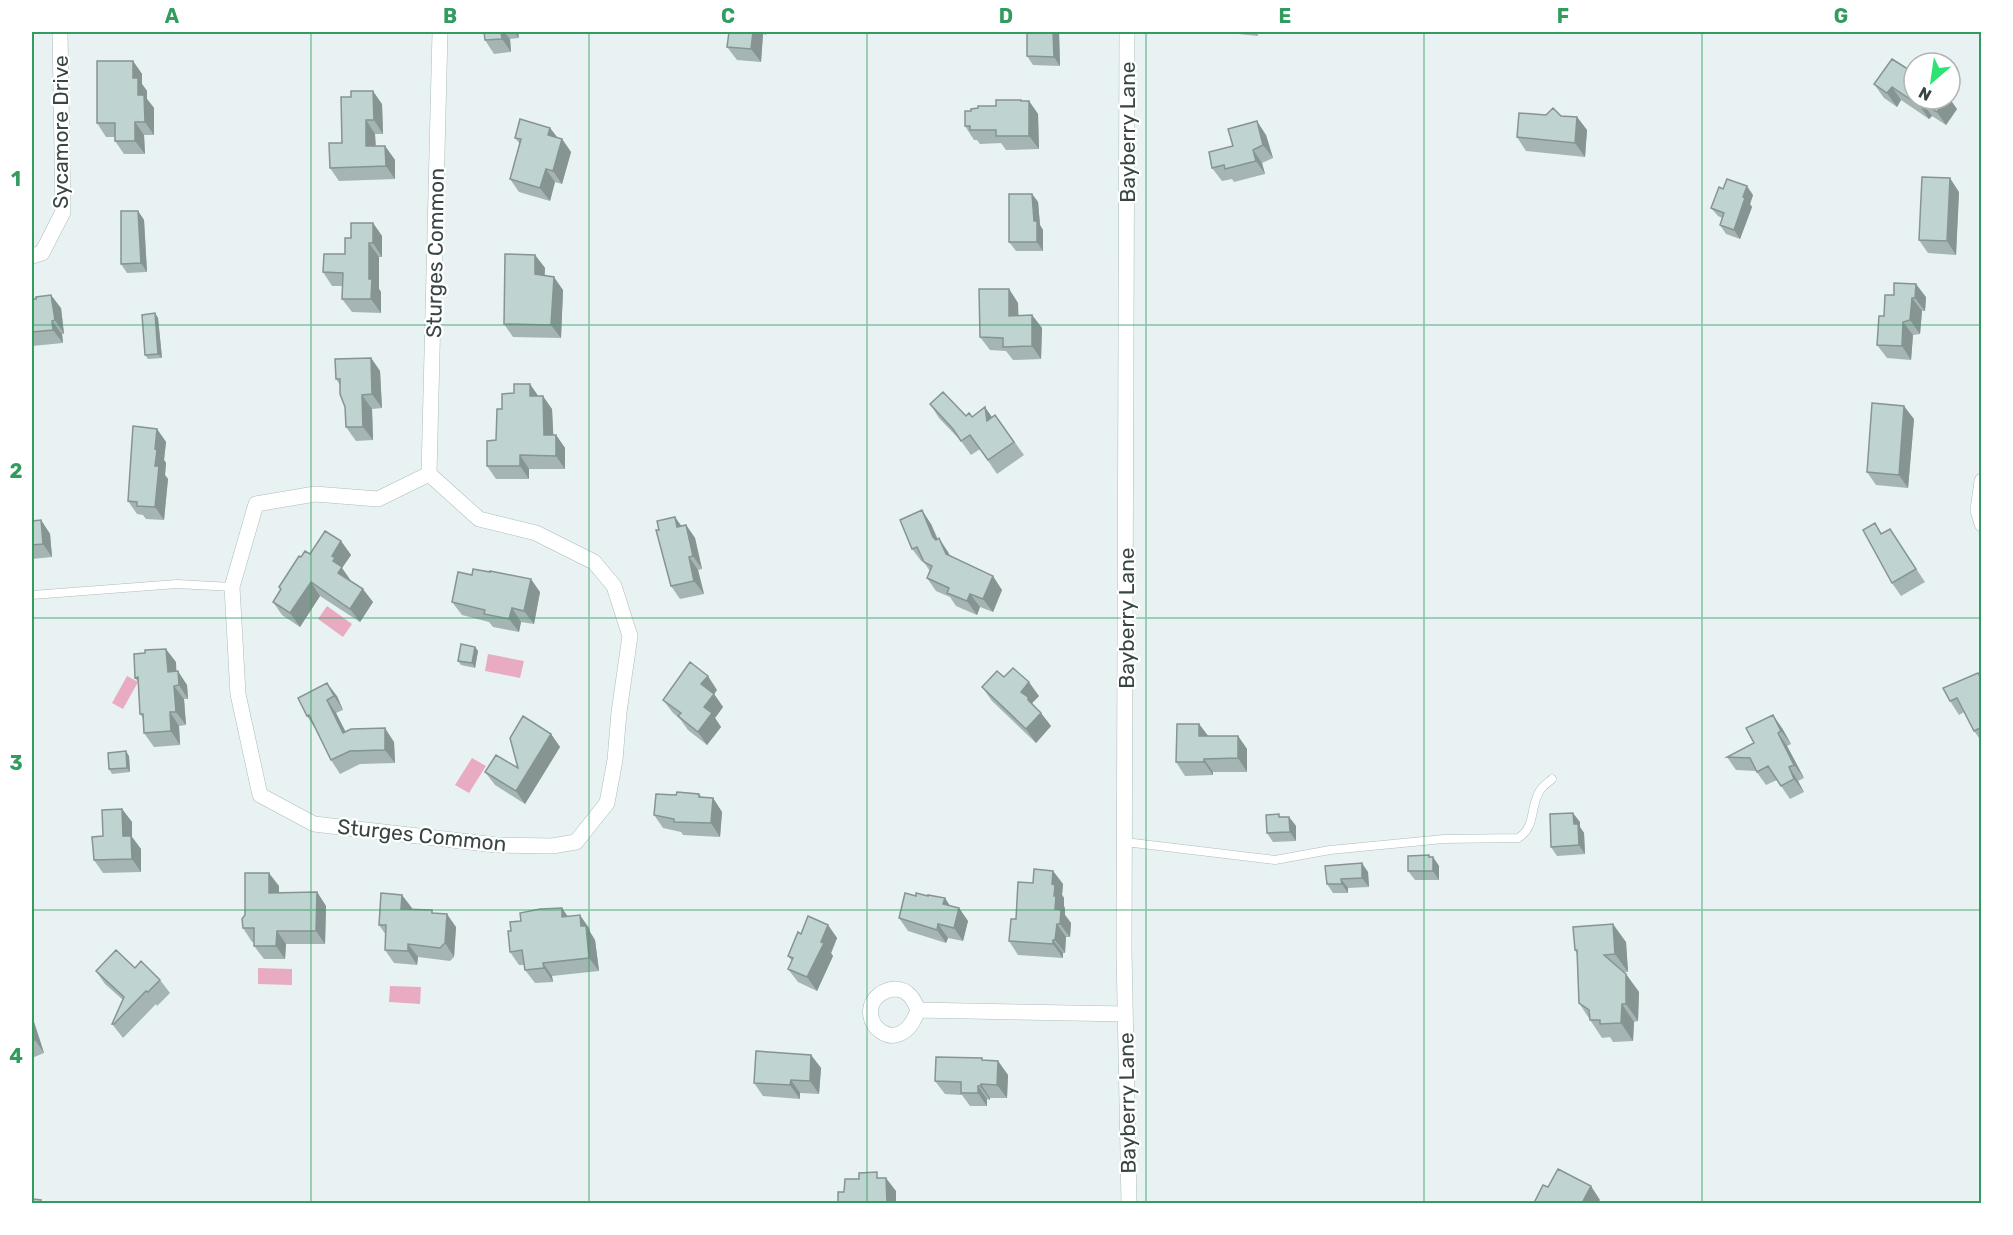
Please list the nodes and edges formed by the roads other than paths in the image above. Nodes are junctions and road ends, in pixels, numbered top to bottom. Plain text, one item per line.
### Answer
1 (60, 32) edge
2 (440, 32) edge
3 (1127, 32) edge
4 (32, 256) edge
5 (429, 474) junction
6 (1982, 480) edge
7 (1982, 524) edge
8 (232, 587) junction
9 (32, 595) edge
10 (1552, 779) dead end
11 (1125, 842) junction
12 (918, 1010) dead end
13 (1125, 1014) junction
14 (1129, 1203) edge

1 - 4 street, Sycamore Drive
2 - 5 street, Sturges Common
3 - 11 street, Bayberry Lane
5 - 8 street, Sturges Common
5 - 8 street, Sturges Common
6 - 7 street
8 - 9 lane
10 - 11 lane
11 - 13 street, Bayberry Lane
12 - 13 street
13 - 14 street, Bayberry Lane

